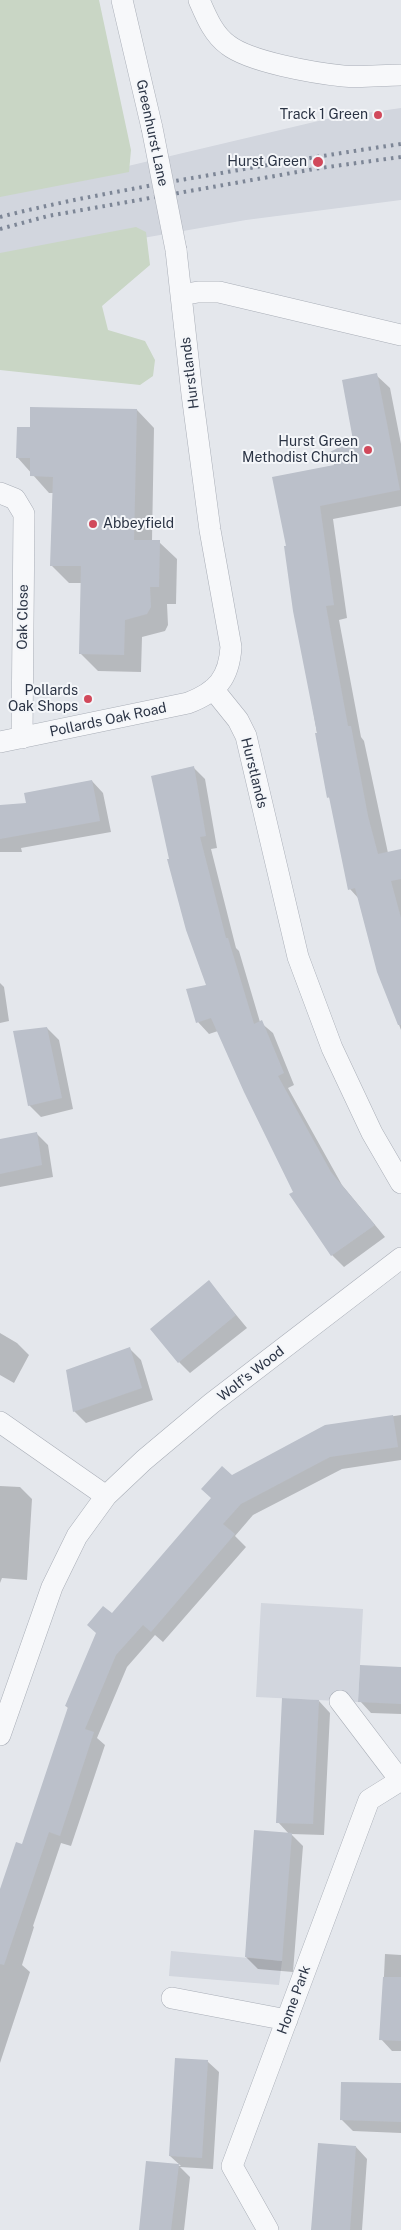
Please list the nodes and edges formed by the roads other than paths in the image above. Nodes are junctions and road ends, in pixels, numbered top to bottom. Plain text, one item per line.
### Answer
1 (122, 0) edge
2 (199, 0) edge
3 (401, 75) edge
4 (177, 258) joint
5 (180, 295) junction
6 (401, 335) edge
7 (8, 496) edge
8 (213, 689) junction
9 (22, 738) junction
10 (0, 742) edge
11 (401, 1183) edge
12 (401, 1258) edge
13 (0, 1422) edge
14 (106, 1496) junction
15 (340, 1701) dead end
16 (0, 1736) edge
17 (400, 1780) edge
18 (172, 1998) dead end
19 (287, 2020) junction
20 (268, 2230) edge

1 - 4 street, Greenhurst Lane, bridge
2 - 3 street
4 - 5 street, Hurstlands
5 - 6 street
5 - 8 street, Hurstlands
7 - 9 street, Oak Close
8 - 9 street, Pollards Oak Road
8 - 11 street, Hurstlands
9 - 10 street, Pollards Oak Road
12 - 14 street, Wolf's Wood
13 - 14 street
14 - 16 street, Wolf's Wood
15 - 17 street
17 - 19 street, Home Park
18 - 19 street
19 - 20 street, Home Park

